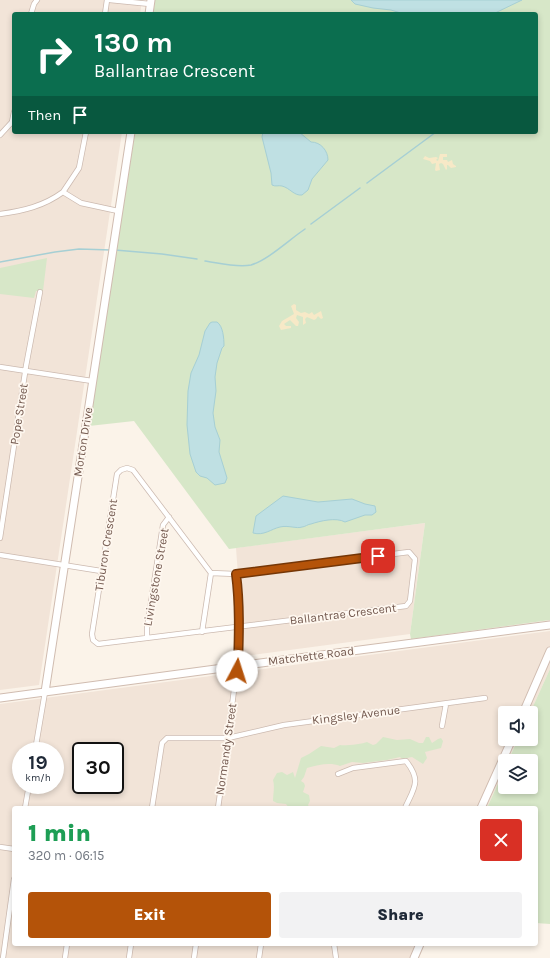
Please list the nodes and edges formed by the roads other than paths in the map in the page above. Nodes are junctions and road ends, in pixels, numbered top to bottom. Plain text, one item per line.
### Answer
1 (37, 0) edge
2 (108, 0) edge
3 (150, 2) edge
4 (32, 12) edge
5 (105, 12) edge
6 (149, 12) edge
7 (12, 122) edge
8 (86, 134) edge
9 (130, 134) edge
10 (0, 135) edge
11 (64, 192) junction
12 (118, 211) junction
13 (0, 214) edge
14 (40, 292) dead end
15 (0, 367) edge
16 (26, 371) junction
17 (92, 381) junction
18 (169, 517) junction
19 (0, 538) edge
20 (0, 554) edge
21 (64, 564) junction
22 (101, 571) junction
23 (211, 573) junction
24 (236, 574) junction
25 (550, 625) edge
26 (238, 627) junction
27 (202, 632) junction
28 (147, 638) junction
29 (550, 651) edge
30 (238, 666) junction
31 (45, 692) junction
32 (0, 698) edge
33 (485, 698) dead end
34 (446, 704) junction
35 (526, 706) edge
36 (442, 726) dead end
37 (228, 738) junction
38 (37, 742) edge
39 (509, 746) edge
40 (338, 774) dead end
41 (28, 794) edge
42 (26, 806) edge
43 (152, 806) edge
44 (218, 806) edge
45 (406, 806) edge
46 (482, 806) edge
47 (0, 847) edge
48 (12, 849) edge
49 (12, 893) edge
50 (67, 946) edge
51 (131, 946) edge
52 (196, 946) edge
53 (261, 946) edge
54 (334, 946) edge
55 (419, 946) edge
56 (3, 958) edge
57 (65, 958) edge
58 (129, 958) edge
59 (194, 958) edge
60 (259, 958) edge
61 (336, 958) edge
62 (414, 958) edge

1 - 4 street
2 - 3 street
2 - 5 street
3 - 6 street
7 - 10 street
8 - 11 street
9 - 12 street, Morton Drive
11 - 12 street
11 - 13 street
12 - 17 street, Morton Drive
14 - 16 street, Pope Street
15 - 16 street
16 - 17 street
16 - 19 street, Pope Street
17 - 21 street, Morton Drive
18 - 22 street, Tiburon Crescent
18 - 23 street, Tiburon Crescent
18 - 28 street, Livingstone Street
20 - 21 street
21 - 22 street
21 - 31 street, Morton Drive
22 - 28 street, Tiburon Crescent
23 - 24 street
23 - 27 street
24 - 26 street, Normandy Street
24 - 26 street, Ballantrae Crescent
25 - 30 street, Matchette Road
26 - 27 street, Tiburon Crescent
26 - 30 street, Normandy Street
27 - 28 street, Tiburon Crescent
29 - 35 street
30 - 31 street, Matchette Road
30 - 37 street, Normandy Street
31 - 32 street, Matchette Road
31 - 38 street, Morton Drive
33 - 34 street, Kingsley Avenue
34 - 36 street
34 - 37 street, Kingsley Avenue
37 - 43 street, Kingsley Avenue
37 - 44 street, Normandy Street
39 - 46 street
40 - 45 street
41 - 42 street
47 - 48 street
49 - 56 street
50 - 57 street
51 - 58 street
52 - 59 street
53 - 60 street
54 - 61 street
55 - 62 street

